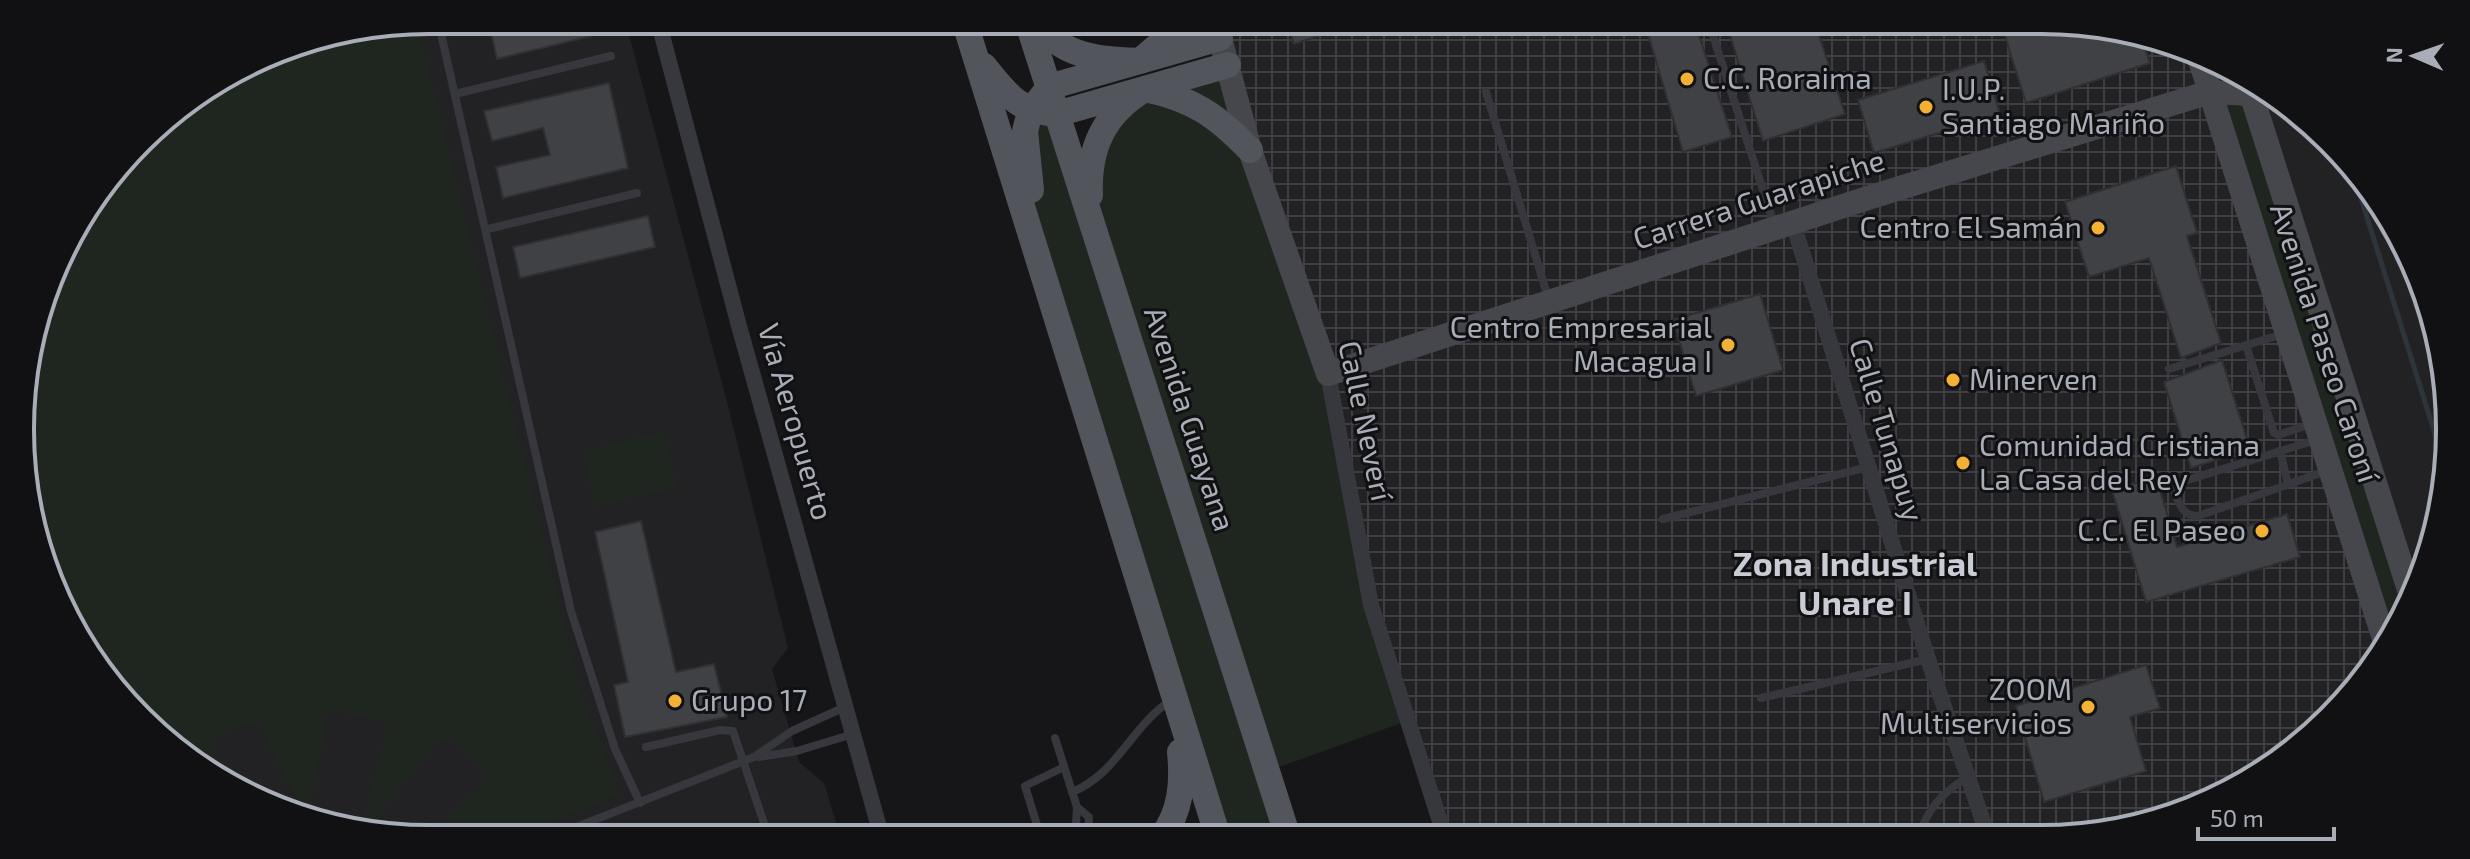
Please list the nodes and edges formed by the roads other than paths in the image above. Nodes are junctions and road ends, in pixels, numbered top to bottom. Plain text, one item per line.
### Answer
1 (441, 34) edge
2 (662, 34) edge
3 (969, 34) edge
4 (1032, 34) edge
5 (1048, 34) edge
6 (1165, 34) edge
7 (1205, 34) edge
8 (1219, 34) edge
9 (1713, 34) edge
10 (975, 53) junction
11 (611, 56) dead end
12 (1140, 61) junction
13 (1228, 65) junction
14 (2203, 69) edge
15 (2223, 79) edge
16 (1049, 87) junction
17 (1145, 89) junction
18 (2242, 90) edge
19 (1486, 92) dead end
20 (2210, 92) junction
21 (455, 94) junction
22 (2257, 99) edge
23 (1030, 112) junction
24 (1057, 114) junction
25 (1250, 150) junction
26 (637, 193) dead end
27 (1784, 225) junction
28 (488, 229) junction
29 (1094, 231) junction
30 (1049, 292) junction
31 (1549, 302) junction
32 (2287, 333) junction
33 (2246, 345) junction
34 (2169, 369) dead end
35 (1328, 374) junction
36 (2318, 430) junction
37 (2280, 451) junction
38 (1868, 467) junction
39 (2330, 470) junction
40 (2288, 484) junction
41 (1663, 519) dead end
42 (2406, 580) edge
43 (2381, 630) edge
44 (1928, 659) junction
45 (1761, 698) dead end
46 (845, 707) junction
47 (1176, 708) junction
48 (853, 734) junction
49 (1055, 738) dead end
50 (646, 747) dead end
51 (754, 757) junction
52 (743, 762) junction
53 (1064, 767) junction
54 (1968, 777) junction
55 (1072, 792) junction
56 (640, 803) junction
57 (1077, 807) junction
58 (583, 825) edge
59 (765, 825) edge
60 (878, 825) edge
61 (1037, 825) edge
62 (1076, 825) edge
63 (1089, 825) edge
64 (1169, 825) edge
65 (1214, 825) edge
66 (1284, 825) edge
67 (1441, 825) edge
68 (1922, 825) edge
69 (1984, 825) edge

1 - 21 lane
2 - 46 street, Vía Aeropuerto
3 - 10 main road
4 - 16 main road, Avenida Guayana
5 - 12 main road
6 - 12 main road
7 - 12 main road
8 - 13 street, Calle Neverí
9 - 27 lane
10 - 23 main road
10 - 30 main road
11 - 21 lane
12 - 16 main road
13 - 17 main road
13 - 25 street, Calle Neverí
14 - 20 street, Avenida Paseo Caroní
15 - 20 street
16 - 23 main road
16 - 24 main road, Avenida Guayana
17 - 24 main road
17 - 25 main road
17 - 29 main road
18 - 20 street
19 - 31 lane
20 - 27 street, Carrera Guarapiche
20 - 32 street, Avenida Paseo Caroní
21 - 28 lane
22 - 42 street, Avenida Paseo Caroní
23 - 24 main road
23 - 30 main road
24 - 29 main road, Avenida Guayana
25 - 35 street, Calle Neverí
26 - 28 lane
27 - 31 street, Carrera Guarapiche
27 - 38 street, Calle Tunapuy
28 - 56 lane
29 - 66 main road, Avenida Guayana
30 - 47 main road
31 - 35 street, Carrera Guarapiche
32 - 33 lane
32 - 36 street, Avenida Paseo Caroní
33 - 34 lane
33 - 36 lane
35 - 67 street, Calle Neverí
36 - 37 lane
36 - 39 street, Avenida Paseo Caroní
37 - 40 lane
37 - 40 lane
38 - 41 lane
38 - 44 street, Calle Tunapuy
39 - 40 lane
39 - 43 street, Avenida Paseo Caroní
44 - 45 lane
44 - 54 street, Calle Tunapuy
46 - 48 street, Vía Aeropuerto
46 - 51 lane
47 - 55 lane
47 - 64 main road
47 - 65 main road
48 - 51 lane
48 - 60 street, Vía Aeropuerto
49 - 53 lane
50 - 52 lane
51 - 52 lane
52 - 56 lane
52 - 59 lane
53 - 55 lane
53 - 61 lane
54 - 68 lane
54 - 69 street, Calle Tunapuy
55 - 57 lane
56 - 58 lane
57 - 62 lane
57 - 63 lane

